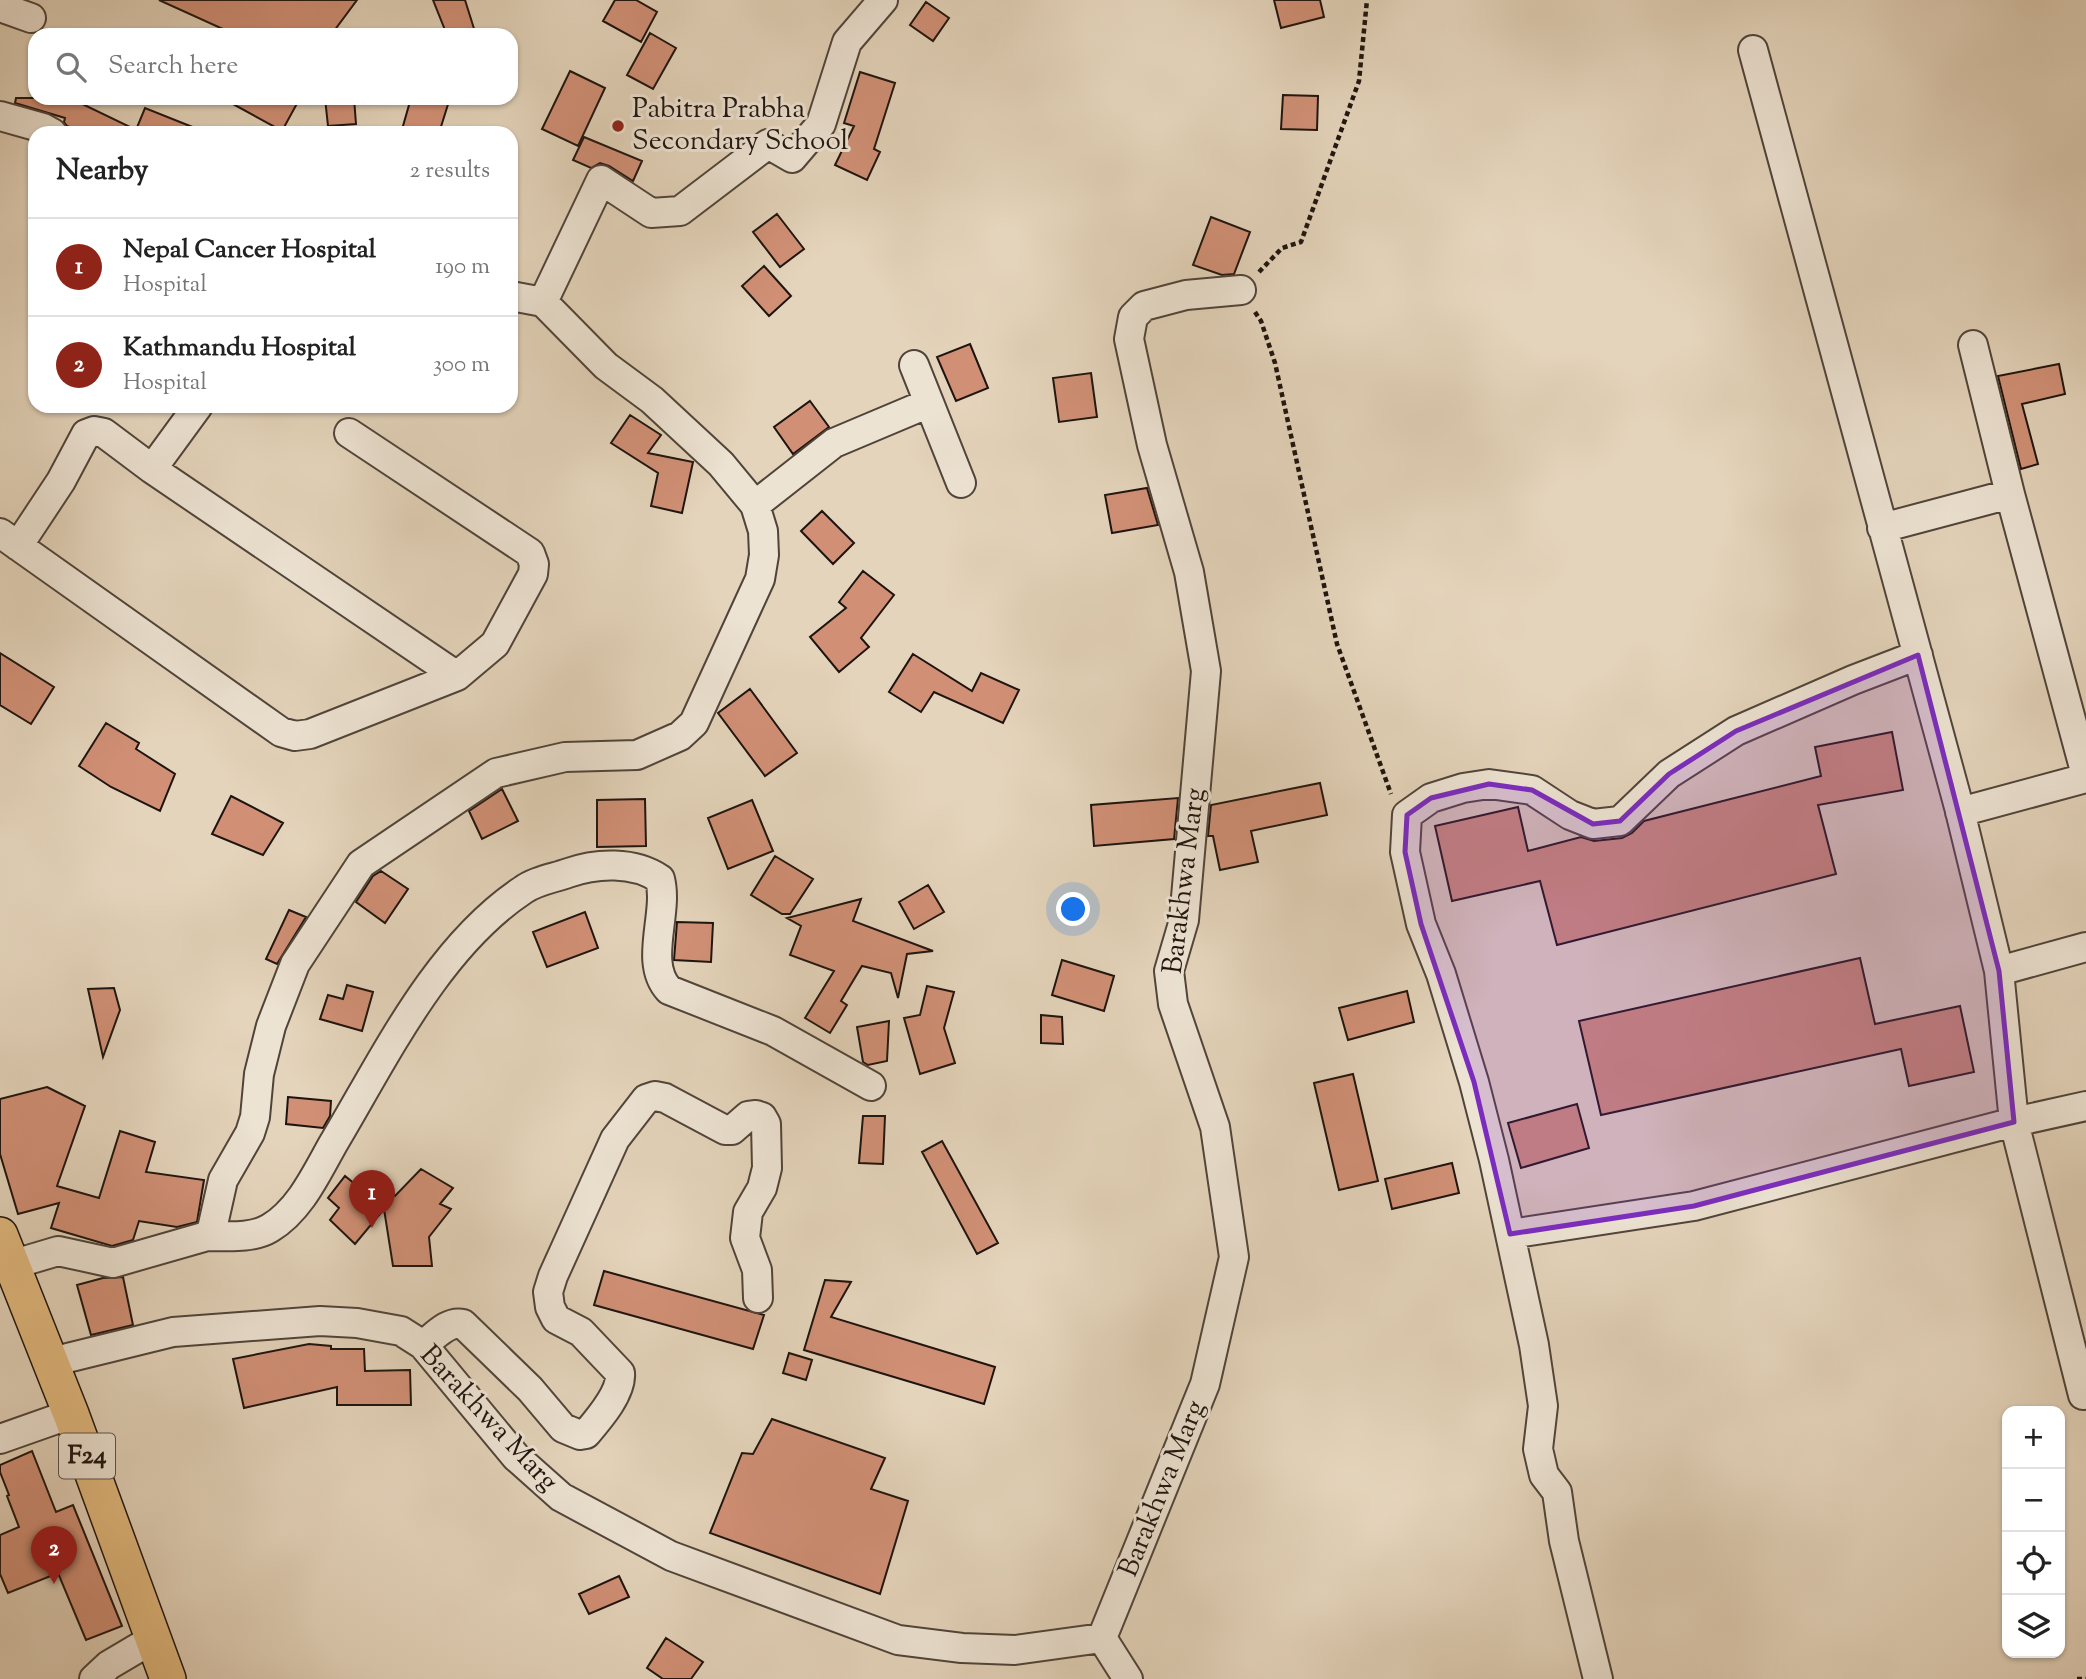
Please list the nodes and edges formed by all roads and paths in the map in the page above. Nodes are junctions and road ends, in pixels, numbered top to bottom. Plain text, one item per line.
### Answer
1 (883, 0) edge
2 (1367, 0) edge
3 (0, 7) edge
4 (31, 18) dead end
5 (1753, 50) dead end
6 (0, 116) edge
7 (36, 126) edge
8 (1241, 290) junction
9 (518, 297) edge
10 (543, 302) junction
11 (1973, 345) dead end
12 (914, 365) dead end
13 (929, 403) junction
14 (193, 413) edge
15 (349, 433) dead end
16 (152, 469) junction
17 (961, 483) dead end
18 (2010, 494) junction
19 (755, 505) junction
20 (1882, 528) junction
21 (9, 539) edge
22 (1918, 655) junction
23 (457, 676) junction
24 (2086, 777) edge
25 (1960, 812) junction
26 (1406, 834) junction
27 (2086, 947) edge
28 (1999, 971) junction
29 (871, 1086) dead end
30 (2086, 1106) edge
31 (2014, 1122) junction
32 (1510, 1234) junction
33 (207, 1237) junction
34 (5, 1250) edge
35 (758, 1298) dead end
36 (423, 1345) junction
37 (51, 1362) junction
38 (2085, 1400) edge
39 (71, 1414) junction
40 (0, 1439) edge
41 (1102, 1637) junction
42 (153, 1639) junction
43 (94, 1679) edge
44 (167, 1679) edge
45 (1128, 1679) edge
46 (1598, 1679) edge
47 (2077, 1679) edge
48 (2086, 1679) edge

1 - 10 street
2 - 8 path
3 - 4 street
5 - 20 street
6 - 7 street
8 - 26 path
8 - 41 street, Barakhwa Marg
9 - 10 street
10 - 19 street
11 - 18 street
12 - 13 street
13 - 17 street
13 - 19 street
14 - 16 street
15 - 23 street
16 - 21 street
16 - 23 street
18 - 20 street
18 - 24 street
19 - 33 street
20 - 22 street
21 - 23 street
22 - 25 street
22 - 26 street
24 - 25 street
25 - 28 street
26 - 32 street
27 - 28 street
28 - 31 street
29 - 33 street
30 - 31 street
31 - 32 street
31 - 38 street
32 - 46 street
33 - 34 street
34 - 37 main road, F24
35 - 36 street
36 - 37 street, Barakhwa Marg
36 - 41 street, Barakhwa Marg
37 - 39 main road, F24
39 - 40 street
39 - 42 main road, F24
41 - 45 street
42 - 43 street
42 - 44 main road, F24
47 - 48 path

